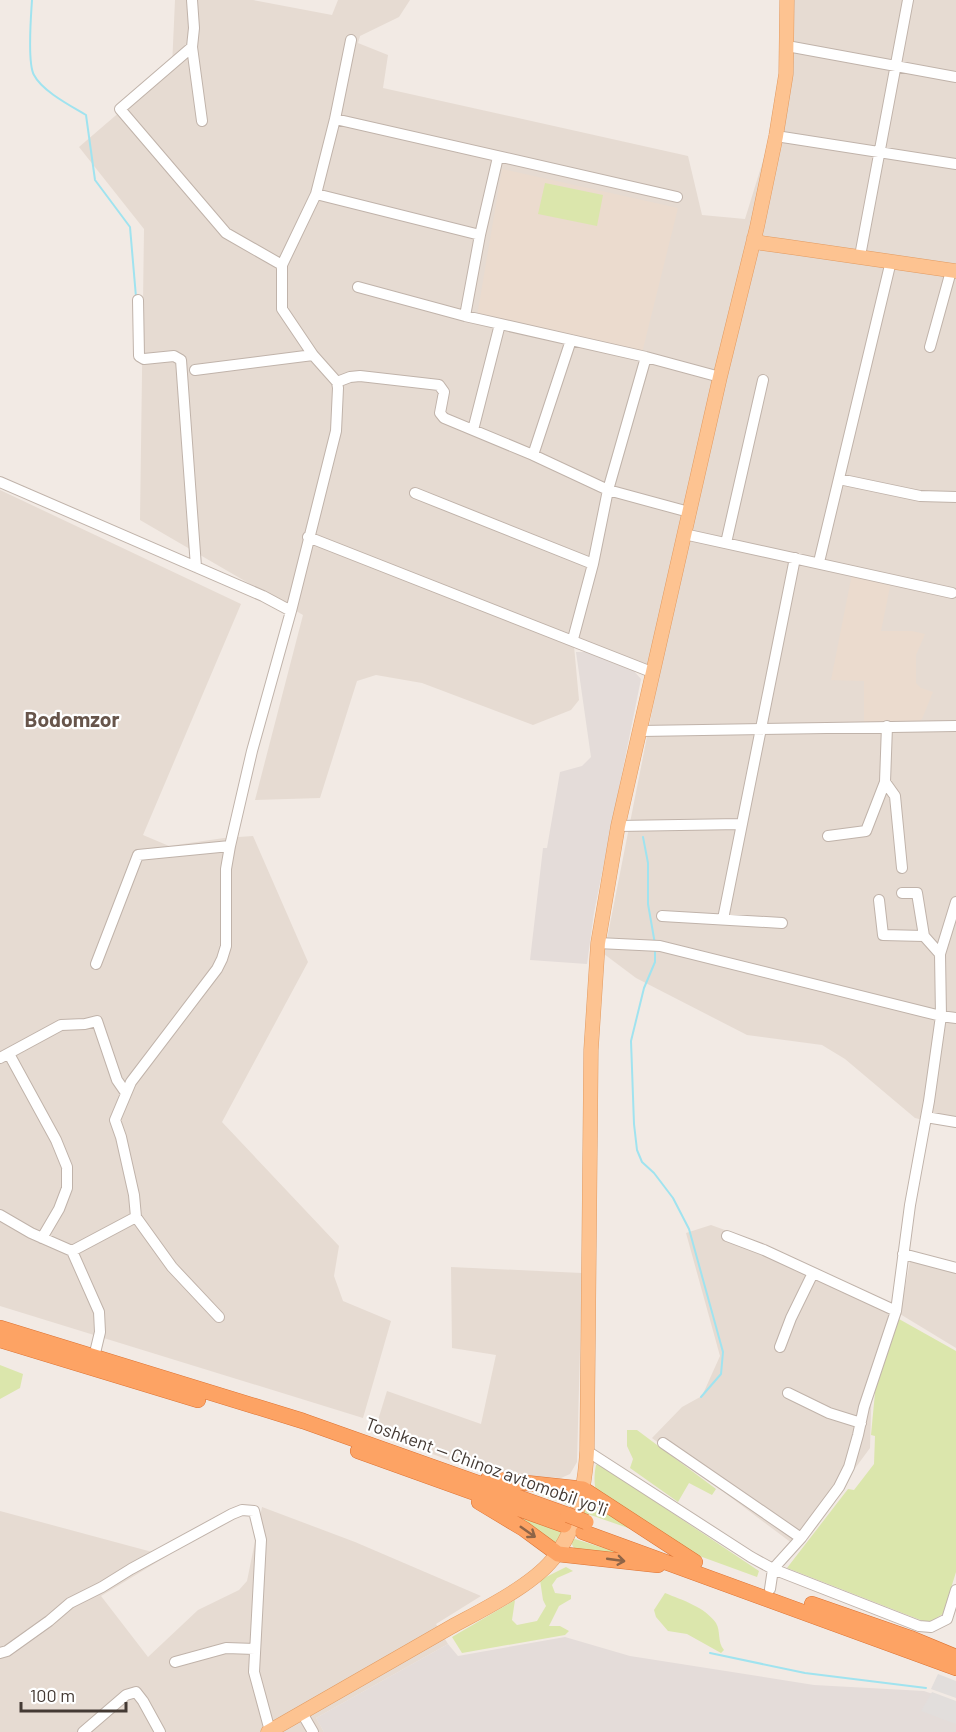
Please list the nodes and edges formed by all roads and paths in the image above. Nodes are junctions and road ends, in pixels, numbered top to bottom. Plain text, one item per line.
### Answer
1 (192, 0) edge
2 (787, 0) edge
3 (908, 0) edge
4 (351, 40) dead end
5 (787, 46) junction
6 (192, 47) junction
7 (895, 66) junction
8 (956, 77) edge
9 (335, 119) junction
10 (202, 121) dead end
11 (776, 136) junction
12 (879, 152) junction
13 (498, 157) junction
14 (956, 164) edge
15 (316, 194) junction
16 (677, 197) dead end
17 (480, 235) junction
18 (754, 238) junction
19 (783, 246) junction
20 (860, 256) junction
21 (891, 261) junction
22 (282, 265) junction
23 (748, 266) junction
24 (953, 271) edge
25 (358, 287) dead end
26 (138, 300) dead end
27 (465, 316) junction
28 (500, 324) junction
29 (571, 340) junction
30 (930, 347) dead end
31 (313, 354) junction
32 (646, 357) junction
33 (195, 370) dead end
34 (720, 377) junction
35 (763, 380) dead end
36 (337, 382) junction
37 (473, 430) junction
38 (534, 455) junction
39 (839, 479) junction
40 (0, 482) edge
41 (608, 490) junction
42 (415, 493) dead end
43 (956, 497) edge
44 (689, 512) junction
45 (684, 534) junction
46 (308, 537) junction
47 (726, 543) junction
48 (795, 558) junction
49 (819, 562) junction
50 (593, 564) junction
51 (196, 567) junction
52 (952, 593) dead end
53 (291, 611) junction
54 (573, 639) junction
55 (654, 673) junction
56 (887, 726) junction
57 (956, 726) edge
58 (762, 728) junction
59 (641, 731) junction
60 (885, 782) junction
61 (741, 824) junction
62 (618, 826) junction
63 (828, 836) dead end
64 (230, 846) junction
65 (902, 868) dead end
66 (902, 893) dead end
67 (879, 900) dead end
68 (956, 902) edge
69 (662, 916) dead end
70 (723, 919) junction
71 (782, 923) dead end
72 (924, 936) junction
73 (598, 943) junction
74 (940, 954) junction
75 (96, 964) dead end
76 (941, 1016) junction
77 (956, 1018) edge
78 (4, 1056) edge
79 (126, 1093) junction
80 (926, 1117) junction
81 (956, 1122) edge
82 (0, 1215) edge
83 (136, 1217) junction
84 (727, 1236) dead end
85 (42, 1238) junction
86 (72, 1251) junction
87 (903, 1254) junction
88 (956, 1268) edge
89 (813, 1273) junction
90 (896, 1311) junction
91 (219, 1317) dead end
92 (0, 1328) edge
93 (0, 1340) edge
94 (780, 1347) dead end
95 (94, 1357) junction
96 (788, 1393) dead end
97 (861, 1423) junction
98 (663, 1443) dead end
99 (587, 1451) junction
100 (442, 1475) junction
101 (583, 1489) junction
102 (801, 1538) junction
103 (562, 1555) junction
104 (693, 1566) junction
105 (773, 1569) junction
106 (770, 1589) junction
107 (956, 1590) edge
108 (953, 1609) edge
109 (914, 1632) junction
110 (255, 1649) junction
111 (0, 1653) edge
112 (956, 1657) edge
113 (175, 1662) dead end
114 (956, 1668) edge
115 (302, 1713) junction
116 (269, 1731) edge
117 (83, 1732) edge
118 (160, 1732) edge
119 (313, 1732) edge

1 - 6 street
2 - 5 main road
3 - 7 street
4 - 9 street
5 - 7 street
5 - 11 main road
6 - 10 street
6 - 22 street
7 - 8 street
7 - 12 street
9 - 13 street
9 - 15 street
11 - 12 street
11 - 18 main road
12 - 14 street
12 - 20 street
13 - 16 street
13 - 17 street
15 - 17 street
15 - 22 street
17 - 27 street
18 - 19 main road
18 - 20 main road
18 - 23 main road
19 - 20 main road
19 - 23 main road
20 - 21 main road
21 - 24 main road
21 - 39 street
22 - 31 street
23 - 34 main road
24 - 30 street
25 - 27 street
26 - 51 street
27 - 28 street
28 - 29 street
28 - 37 street
29 - 32 street
29 - 38 street
31 - 33 street
31 - 36 street
32 - 34 street
32 - 41 street
34 - 44 main road
35 - 47 street
36 - 37 street
36 - 46 street
37 - 38 street
38 - 41 street
39 - 43 street
39 - 49 street
40 - 51 street
41 - 44 street
41 - 50 street
42 - 50 street
44 - 45 main road
45 - 47 street
45 - 55 main road
46 - 53 street
46 - 54 street
47 - 48 street
48 - 49 street
48 - 58 street
49 - 52 street
50 - 54 street
51 - 53 street
53 - 64 street
54 - 55 street
55 - 59 main road
56 - 57 street
56 - 58 street
56 - 60 street
58 - 59 street
58 - 61 street
59 - 62 main road
60 - 63 street
60 - 65 street
61 - 62 street
61 - 70 street
62 - 73 main road
64 - 75 street
64 - 79 street
66 - 72 street
67 - 72 street
68 - 74 street
69 - 70 street
70 - 71 street
72 - 74 street
73 - 76 street
73 - 99 main road
74 - 76 street
76 - 77 street
76 - 80 street
78 - 79 street
78 - 85 street
79 - 83 street
80 - 81 street
80 - 87 street
82 - 85 street
83 - 86 street
83 - 91 street
84 - 89 street
85 - 86 street
86 - 95 street
87 - 88 street
87 - 90 street
89 - 90 street
89 - 94 street
90 - 97 street
92 - 95 highway, Toshkent — Chinoz avtomobil yoʻli
93 - 100 highway, Toshkent — Chinoz avtomobil yoʻli
95 - 100 highway, Toshkent — Chinoz avtomobil yoʻli
96 - 97 street
97 - 102 street
98 - 102 street
99 - 101 main road
99 - 105 street
100 - 101 highway
100 -> 103 highway
100 - 104 highway, Toshkent — Chinoz avtomobil yoʻli, bridge
101 - 103 main road
101 - 104 highway
102 - 105 street
103 -> 104 highway
103 - 115 main road
104 - 106 highway, Toshkent — Chinoz avtomobil yoʻli
104 - 114 highway, Toshkent — Chinoz avtomobil yoʻli
105 - 106 street
105 - 109 street
106 - 109 highway, Toshkent — Chinoz avtomobil yoʻli
107 - 108 street
108 - 109 street
109 - 112 highway, Toshkent — Chinoz avtomobil yoʻli
110 - 111 street
110 - 113 street
110 - 116 street
115 - 116 main road
115 - 119 street
117 - 118 street

